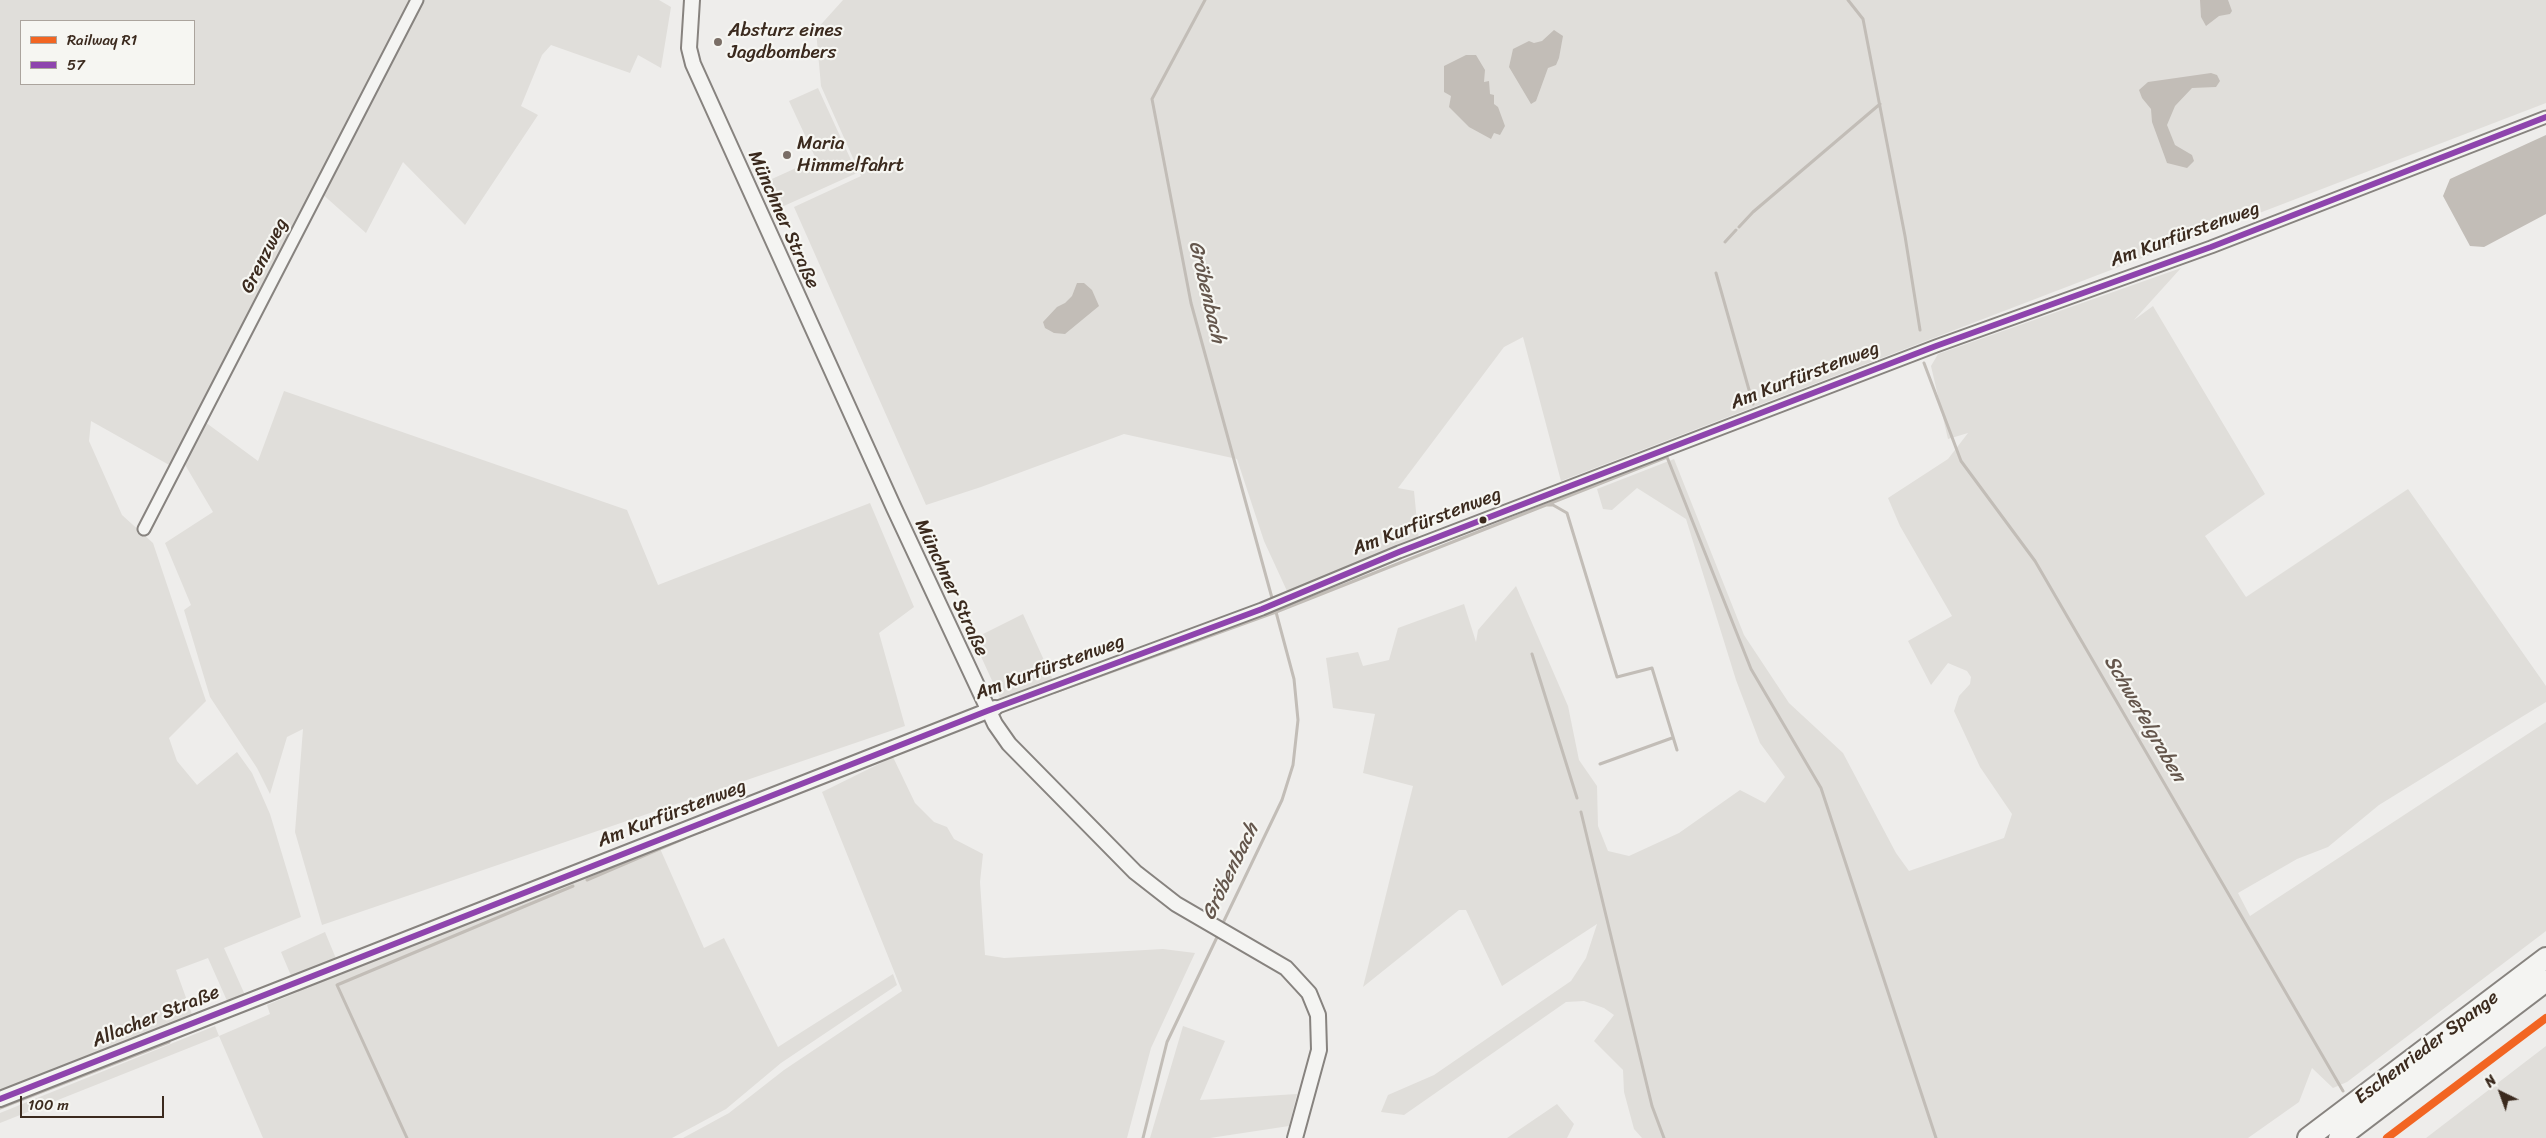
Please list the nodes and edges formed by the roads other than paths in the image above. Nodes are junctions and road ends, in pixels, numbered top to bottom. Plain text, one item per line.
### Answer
1 (417, 0) edge
2 (692, 0) edge
3 (2546, 117) edge
4 (144, 529) dead end
5 (991, 710) junction
6 (2546, 958) edge
7 (325, 970) joint
8 (2546, 981) edge
9 (0, 1099) edge
10 (1295, 1138) edge
11 (2308, 1138) edge
12 (2339, 1138) edge

1 - 4 street, Grenzweg
2 - 5 street, Münchner Straße
3 - 5 street, Am Kurfürstenweg
5 - 7 street, Am Kurfürstenweg
5 - 10 street, Münchner Straße
6 - 11 highway, Eschenrieder Spange
7 - 9 street, Allacher Straße
8 - 12 highway, Eschenrieder Spange

